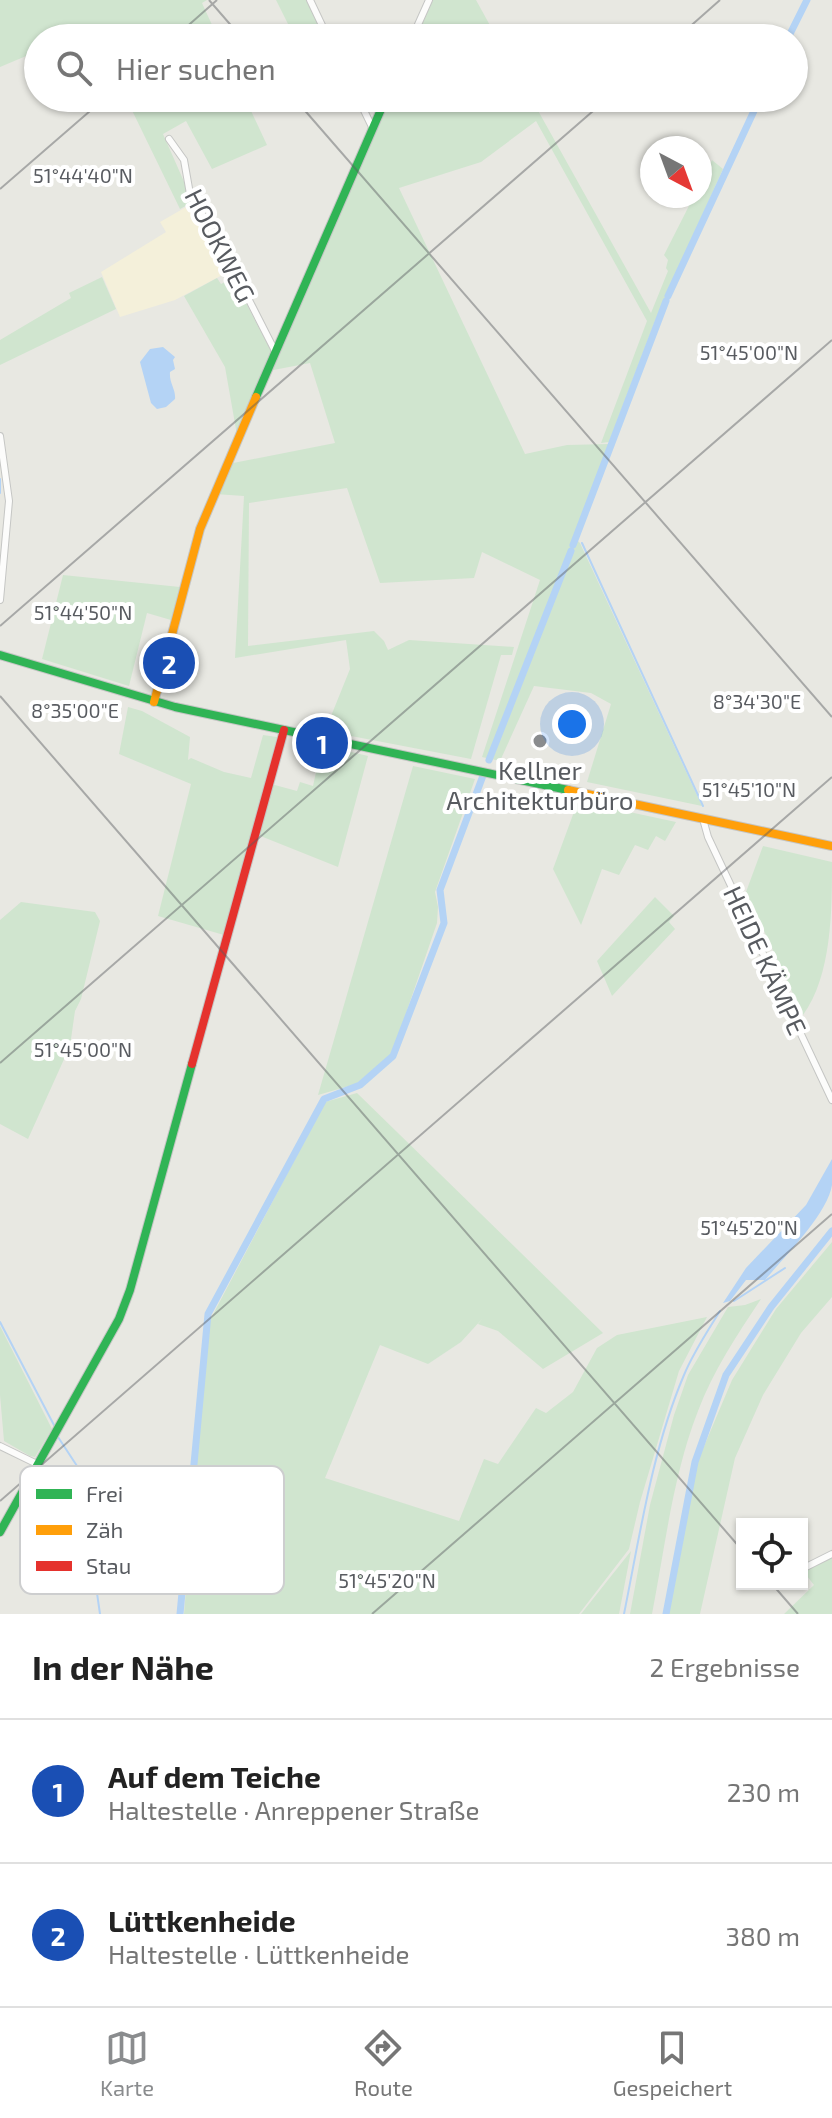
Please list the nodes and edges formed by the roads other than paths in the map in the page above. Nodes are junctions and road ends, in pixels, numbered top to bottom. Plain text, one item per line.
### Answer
1 (310, 0) edge
2 (429, 0) edge
3 (321, 24) edge
4 (418, 24) edge
5 (365, 112) edge
6 (380, 112) edge
7 (373, 129) junction
8 (169, 139) dead end
9 (275, 351) junction
10 (0, 436) edge
11 (0, 600) edge
12 (0, 655) edge
13 (154, 702) junction
14 (284, 730) junction
15 (703, 819) junction
16 (832, 846) edge
17 (832, 1100) edge
18 (0, 1446) edge
19 (37, 1464) joint
20 (20, 1495) edge
21 (0, 1532) edge
22 (832, 1554) edge
23 (808, 1566) edge

1 - 3 street
2 - 4 street
5 - 7 street
6 - 7 street
7 - 9 street
8 - 9 street, HOOKWEG
9 - 13 street
10 - 11 street
12 - 13 street
13 - 14 street
14 - 15 street
14 - 19 street
15 - 16 street
15 - 17 street, HEIDE KÄMPE
18 - 19 street
20 - 21 street
22 - 23 street

